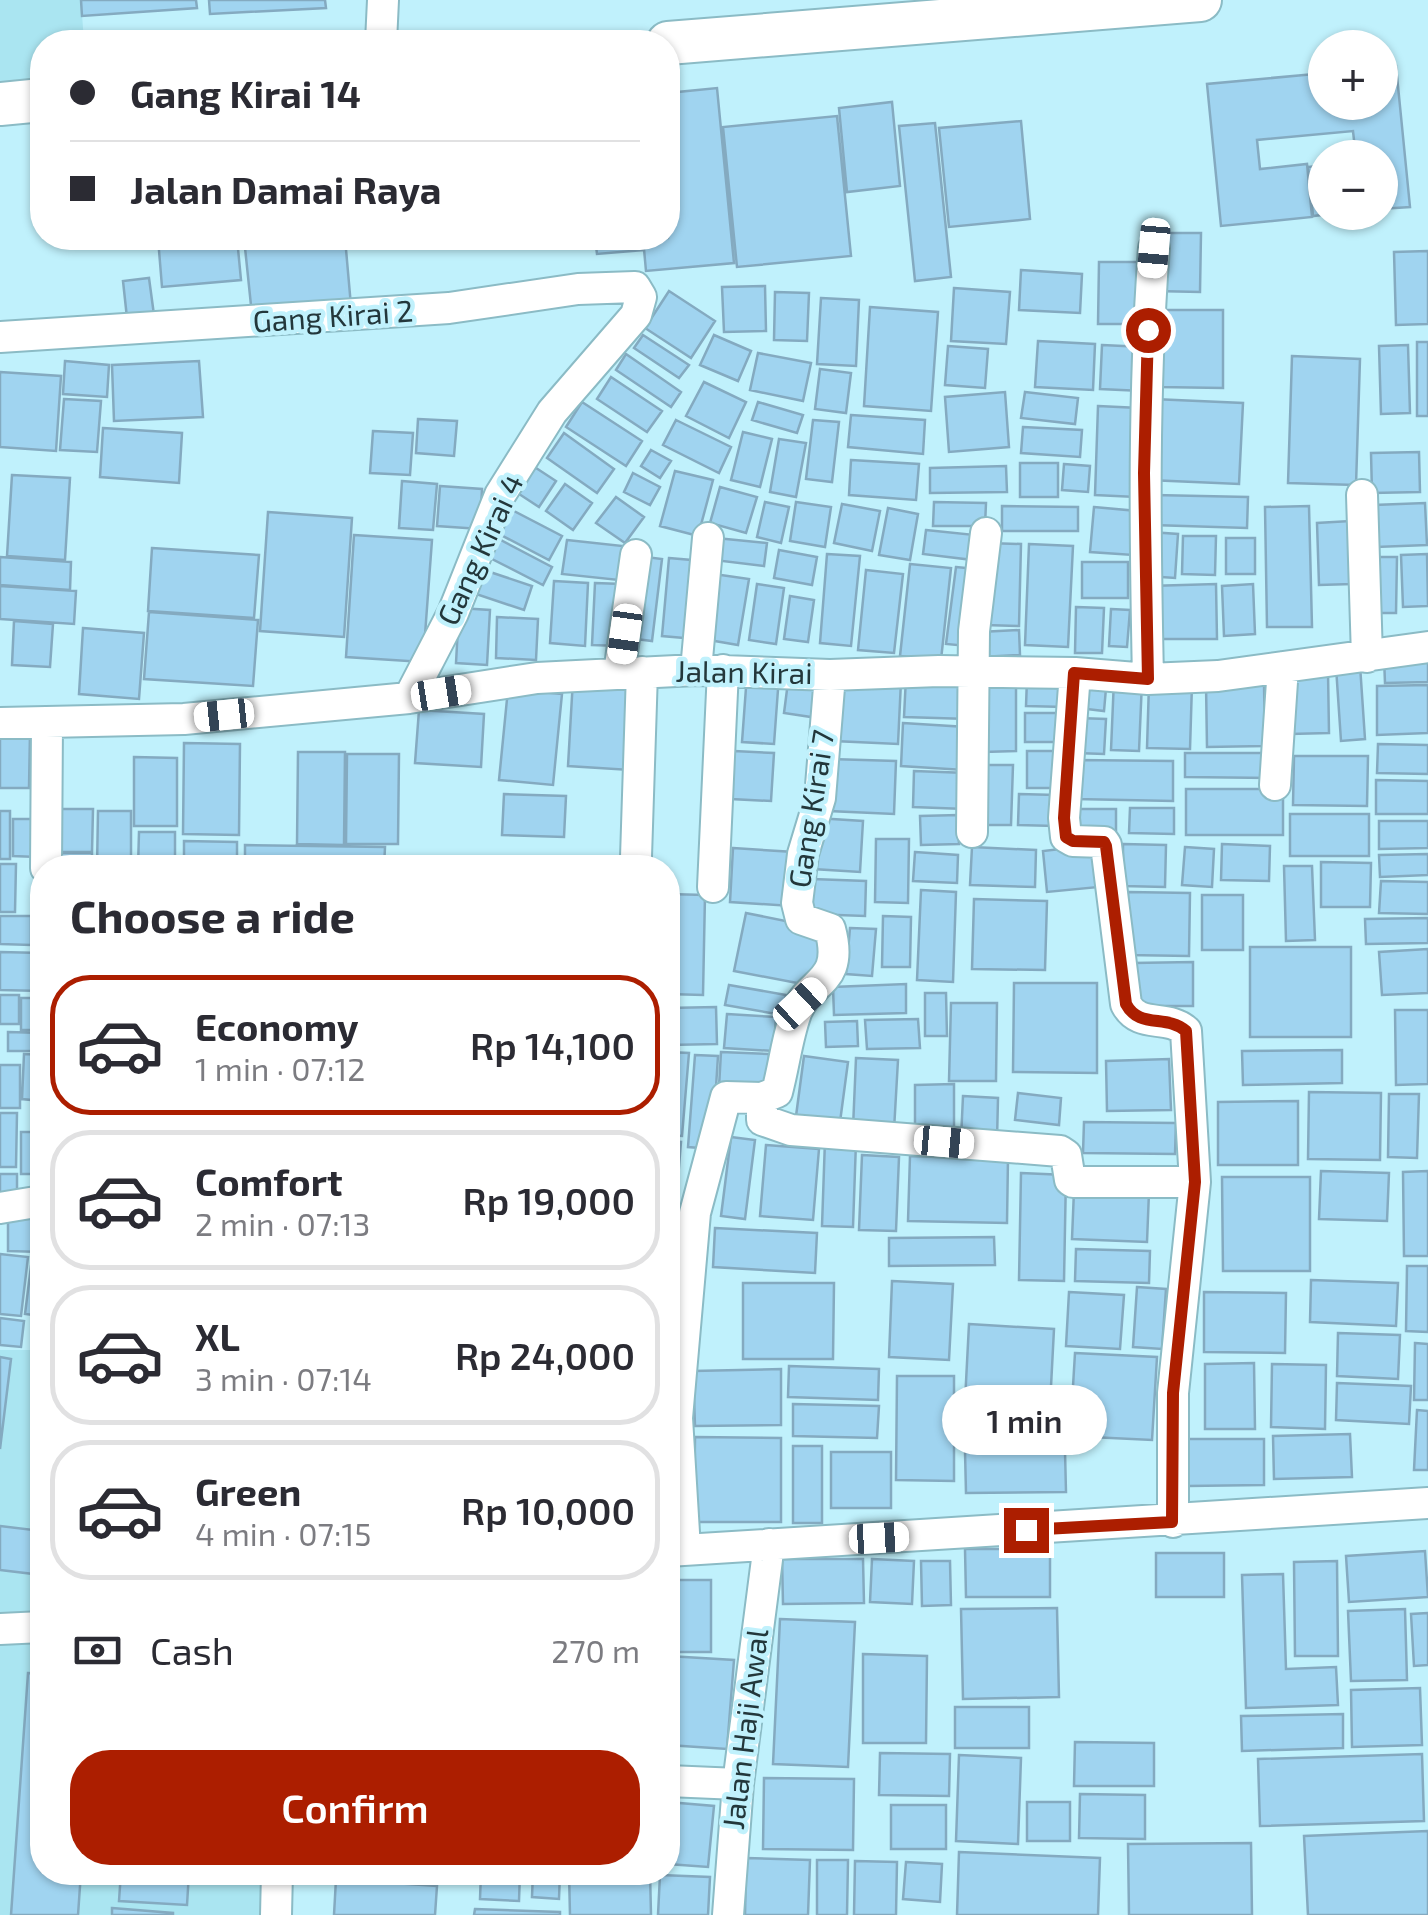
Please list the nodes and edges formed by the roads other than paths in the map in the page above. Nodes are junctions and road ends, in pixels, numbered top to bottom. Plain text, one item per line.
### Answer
1 (383, 0) edge
2 (1200, 0) edge
3 (381, 30) edge
4 (680, 42) edge
5 (30, 101) edge
6 (0, 104) edge
7 (1154, 248) dead end
8 (636, 315) joint
9 (0, 337) edge
10 (1362, 496) dead end
11 (986, 533) dead end
12 (708, 538) dead end
13 (636, 555) dead end
14 (1428, 648) edge
15 (1367, 657) junction
16 (1282, 667) junction
17 (709, 670) junction
18 (976, 672) junction
19 (631, 673) junction
20 (1074, 673) junction
21 (830, 675) junction
22 (1148, 679) junction
23 (409, 698) junction
24 (0, 722) edge
25 (47, 724) junction
26 (1275, 785) dead end
27 (972, 832) dead end
28 (46, 855) edge
29 (636, 855) edge
30 (713, 887) dead end
31 (762, 1098) junction
32 (1195, 1182) junction
33 (30, 1203) edge
34 (0, 1208) edge
35 (681, 1211) edge
36 (680, 1280) edge
37 (1428, 1503) edge
38 (1172, 1522) junction
39 (768, 1544) junction
40 (680, 1550) edge
41 (30, 1628) edge
42 (0, 1629) edge
43 (680, 1782) edge
44 (738, 1784) junction
45 (277, 1885) edge
46 (276, 1915) edge
47 (728, 1915) edge

1 - 3 street
2 - 4 street
5 - 6 street
7 - 22 street
8 - 9 street, Gang Kirai 2
8 - 23 street, Gang Kirai 4
10 - 15 street
11 - 18 street
12 - 17 street
13 - 19 street
14 - 15 street, Jalan Kirai
15 - 16 street, Jalan Kirai
16 - 22 street, Jalan Kirai
16 - 26 street
17 - 19 street, Jalan Kirai
17 - 21 street, Jalan Kirai
17 - 30 street
18 - 20 street, Jalan Kirai
18 - 21 street, Jalan Kirai
18 - 27 street
19 - 23 street, Jalan Kirai
19 - 29 street
20 - 22 street, Jalan Kirai
20 - 32 street
21 - 31 street, Gang Kirai 7
23 - 25 street, Jalan Kirai
24 - 25 street, Jalan Kirai
25 - 28 street
31 - 32 street
31 - 35 street
32 - 38 street
33 - 34 street
35 - 36 street
37 - 38 street
38 - 39 street
39 - 40 street
39 - 44 street, Jalan Haji Awal
41 - 42 street
43 - 44 street
44 - 47 street, Jalan Haji Awal
45 - 46 street

